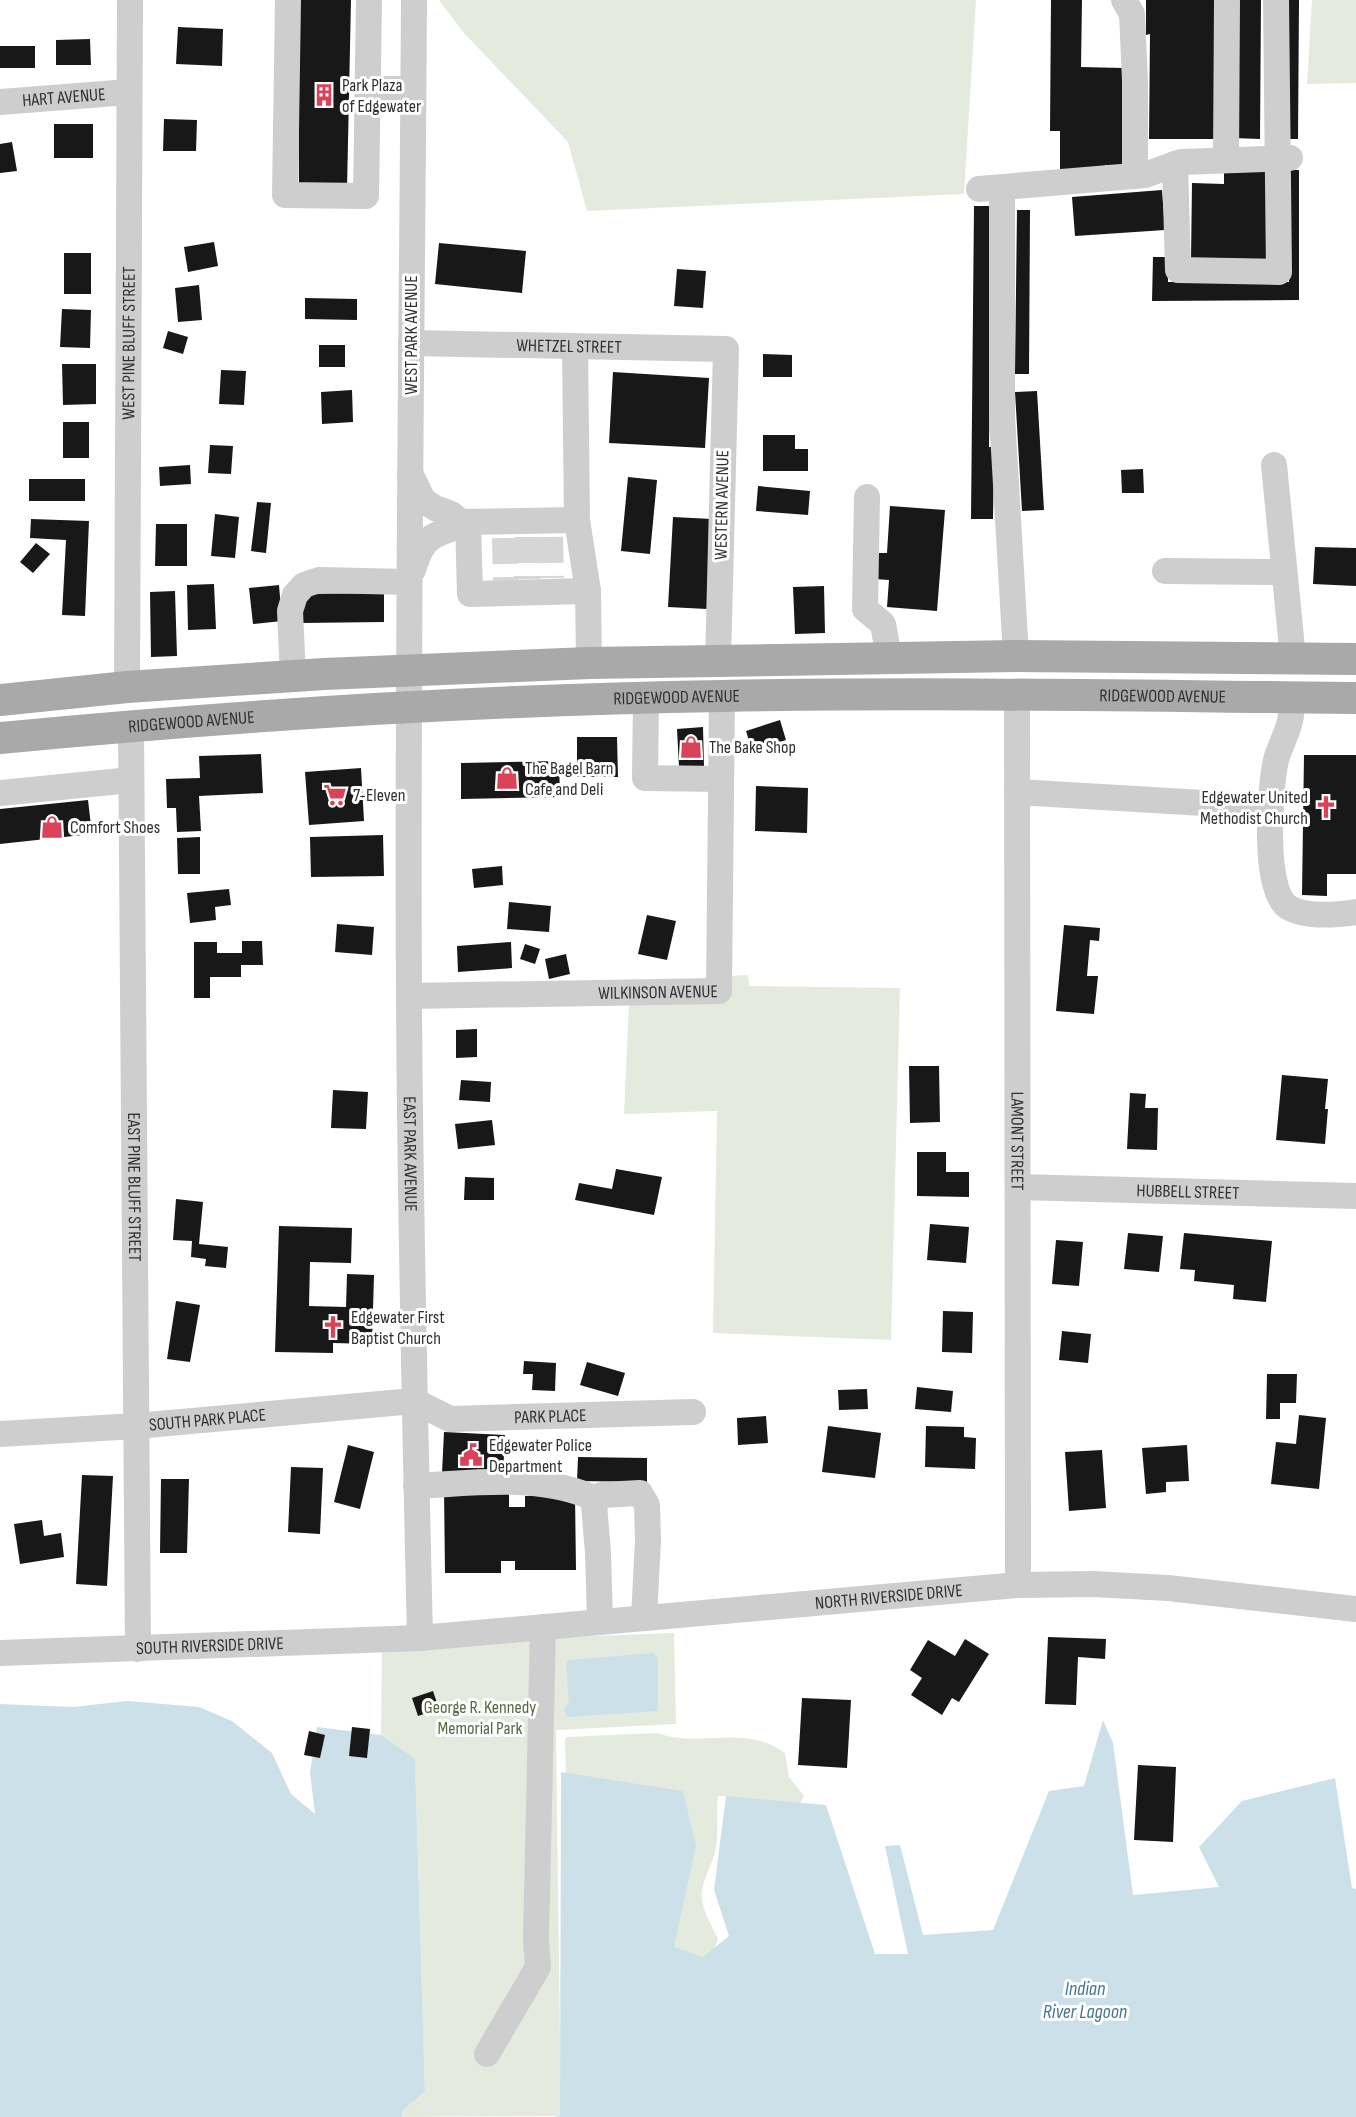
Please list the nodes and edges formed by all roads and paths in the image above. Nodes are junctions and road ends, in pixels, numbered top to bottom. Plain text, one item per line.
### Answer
1 (130, 0) edge
2 (288, 0) edge
3 (369, 0) edge
4 (414, 0) edge
5 (1124, 0) edge
6 (1227, 0) edge
7 (1276, 0) edge
8 (413, 88) junction
9 (368, 89) junction
10 (129, 92) junction
11 (0, 102) edge
12 (1283, 158) junction
13 (1226, 160) junction
14 (1175, 164) junction
15 (1135, 176) junction
16 (411, 343) junction
17 (575, 346) junction
18 (726, 349) joint
19 (1274, 465) dead end
20 (410, 473) junction
21 (867, 497) dead end
22 (577, 520) junction
23 (465, 522) junction
24 (1165, 571) dead end
25 (1283, 572) junction
26 (409, 582) junction
27 (588, 591) junction
28 (1017, 656) junction
29 (889, 657) junction
30 (1150, 657) junction
31 (1293, 658) junction
32 (1356, 659) edge
33 (718, 661) junction
34 (589, 663) junction
35 (409, 670) junction
36 (293, 676) junction
37 (127, 687) junction
38 (97, 691) junction
39 (1017, 695) junction
40 (722, 696) junction
41 (1290, 697) junction
42 (1356, 698) edge
43 (646, 699) junction
44 (0, 700) edge
45 (409, 707) junction
46 (0, 718) edge
47 (131, 725) junction
48 (0, 738) edge
49 (721, 779) junction
50 (131, 780) junction
51 (1017, 792) junction
52 (0, 793) edge
53 (1271, 807) junction
54 (1356, 912) edge
55 (409, 996) junction
56 (1018, 1187) junction
57 (1356, 1196) edge
58 (414, 1401) junction
59 (693, 1412) dead end
60 (136, 1426) junction
61 (0, 1434) edge
62 (416, 1486) junction
63 (598, 1500) junction
64 (1018, 1585) junction
65 (1356, 1609) edge
66 (644, 1618) junction
67 (600, 1622) junction
68 (543, 1627) junction
69 (420, 1638) junction
70 (138, 1648) junction
71 (0, 1653) edge
72 (487, 2054) dead end

1 - 10 street, WEST PINE BLUFF STREET
2 - 9 street
3 - 9 street
4 - 8 street, WEST PARK AVENUE
5 - 15 street
6 - 13 street
7 - 12 street
8 - 9 street
8 - 16 street, WEST PARK AVENUE
10 - 11 street, HART AVENUE
10 - 37 street, WEST PINE BLUFF STREET
12 - 13 street
12 - 14 street
13 - 14 street
14 - 15 street
15 - 28 street
16 - 17 street, WHETZEL STREET
16 - 20 street, WEST PARK AVENUE
17 - 18 street, WHETZEL STREET
17 - 22 street
18 - 33 street, WESTERN AVENUE
19 - 25 street
20 - 23 street
20 - 26 street, WEST PARK AVENUE
21 - 29 street
22 - 23 street
22 - 27 street
23 - 26 street
23 - 27 street
24 - 25 street
25 - 31 street
26 - 35 street, WEST PARK AVENUE
26 - 36 street
27 - 34 street
28 - 29 main road, RIDGEWOOD AVENUE
28 - 30 main road, RIDGEWOOD AVENUE
29 - 33 main road, RIDGEWOOD AVENUE
30 - 31 main road, RIDGEWOOD AVENUE
30 - 39 main road
31 - 32 main road, RIDGEWOOD AVENUE
33 - 34 main road, RIDGEWOOD AVENUE
34 - 35 main road, RIDGEWOOD AVENUE
35 - 36 main road, RIDGEWOOD AVENUE
35 - 45 street, EAST PARK AVENUE
36 - 37 main road, RIDGEWOOD AVENUE
37 - 38 main road, RIDGEWOOD AVENUE
38 - 44 main road, RIDGEWOOD AVENUE
38 - 46 main road
39 - 40 main road, RIDGEWOOD AVENUE
39 - 41 main road, RIDGEWOOD AVENUE
39 - 51 street, LAMONT STREET
40 - 43 main road, RIDGEWOOD AVENUE
40 - 49 street, WILKINSON AVENUE
41 - 42 main road, RIDGEWOOD AVENUE
41 - 53 street
43 - 45 main road, RIDGEWOOD AVENUE
43 - 49 street
45 - 47 main road, RIDGEWOOD AVENUE
45 - 55 street, EAST PARK AVENUE
47 - 48 main road, RIDGEWOOD AVENUE
47 - 50 street, EAST PINE BLUFF STREET
49 - 55 street, WILKINSON AVENUE
50 - 52 street
50 - 60 street, EAST PINE BLUFF STREET
51 - 53 street
51 - 56 street, LAMONT STREET
53 - 54 street
55 - 58 street, EAST PARK AVENUE
56 - 57 street, HUBBELL STREET
56 - 64 street, LAMONT STREET
58 - 59 street, PARK PLACE
58 - 60 street, SOUTH PARK PLACE
58 - 62 street, EAST PARK AVENUE
60 - 61 street, SOUTH PARK PLACE
60 - 70 street, EAST PINE BLUFF STREET
62 - 63 street
62 - 69 street, EAST PARK AVENUE
63 - 66 street
63 - 67 street
64 - 65 street, NORTH RIVERSIDE DRIVE
64 - 66 street, NORTH RIVERSIDE DRIVE
66 - 67 street, NORTH RIVERSIDE DRIVE
67 - 68 street, NORTH RIVERSIDE DRIVE
68 - 69 street, NORTH RIVERSIDE DRIVE
68 - 72 street
69 - 70 street, SOUTH RIVERSIDE DRIVE
70 - 71 street, SOUTH RIVERSIDE DRIVE

